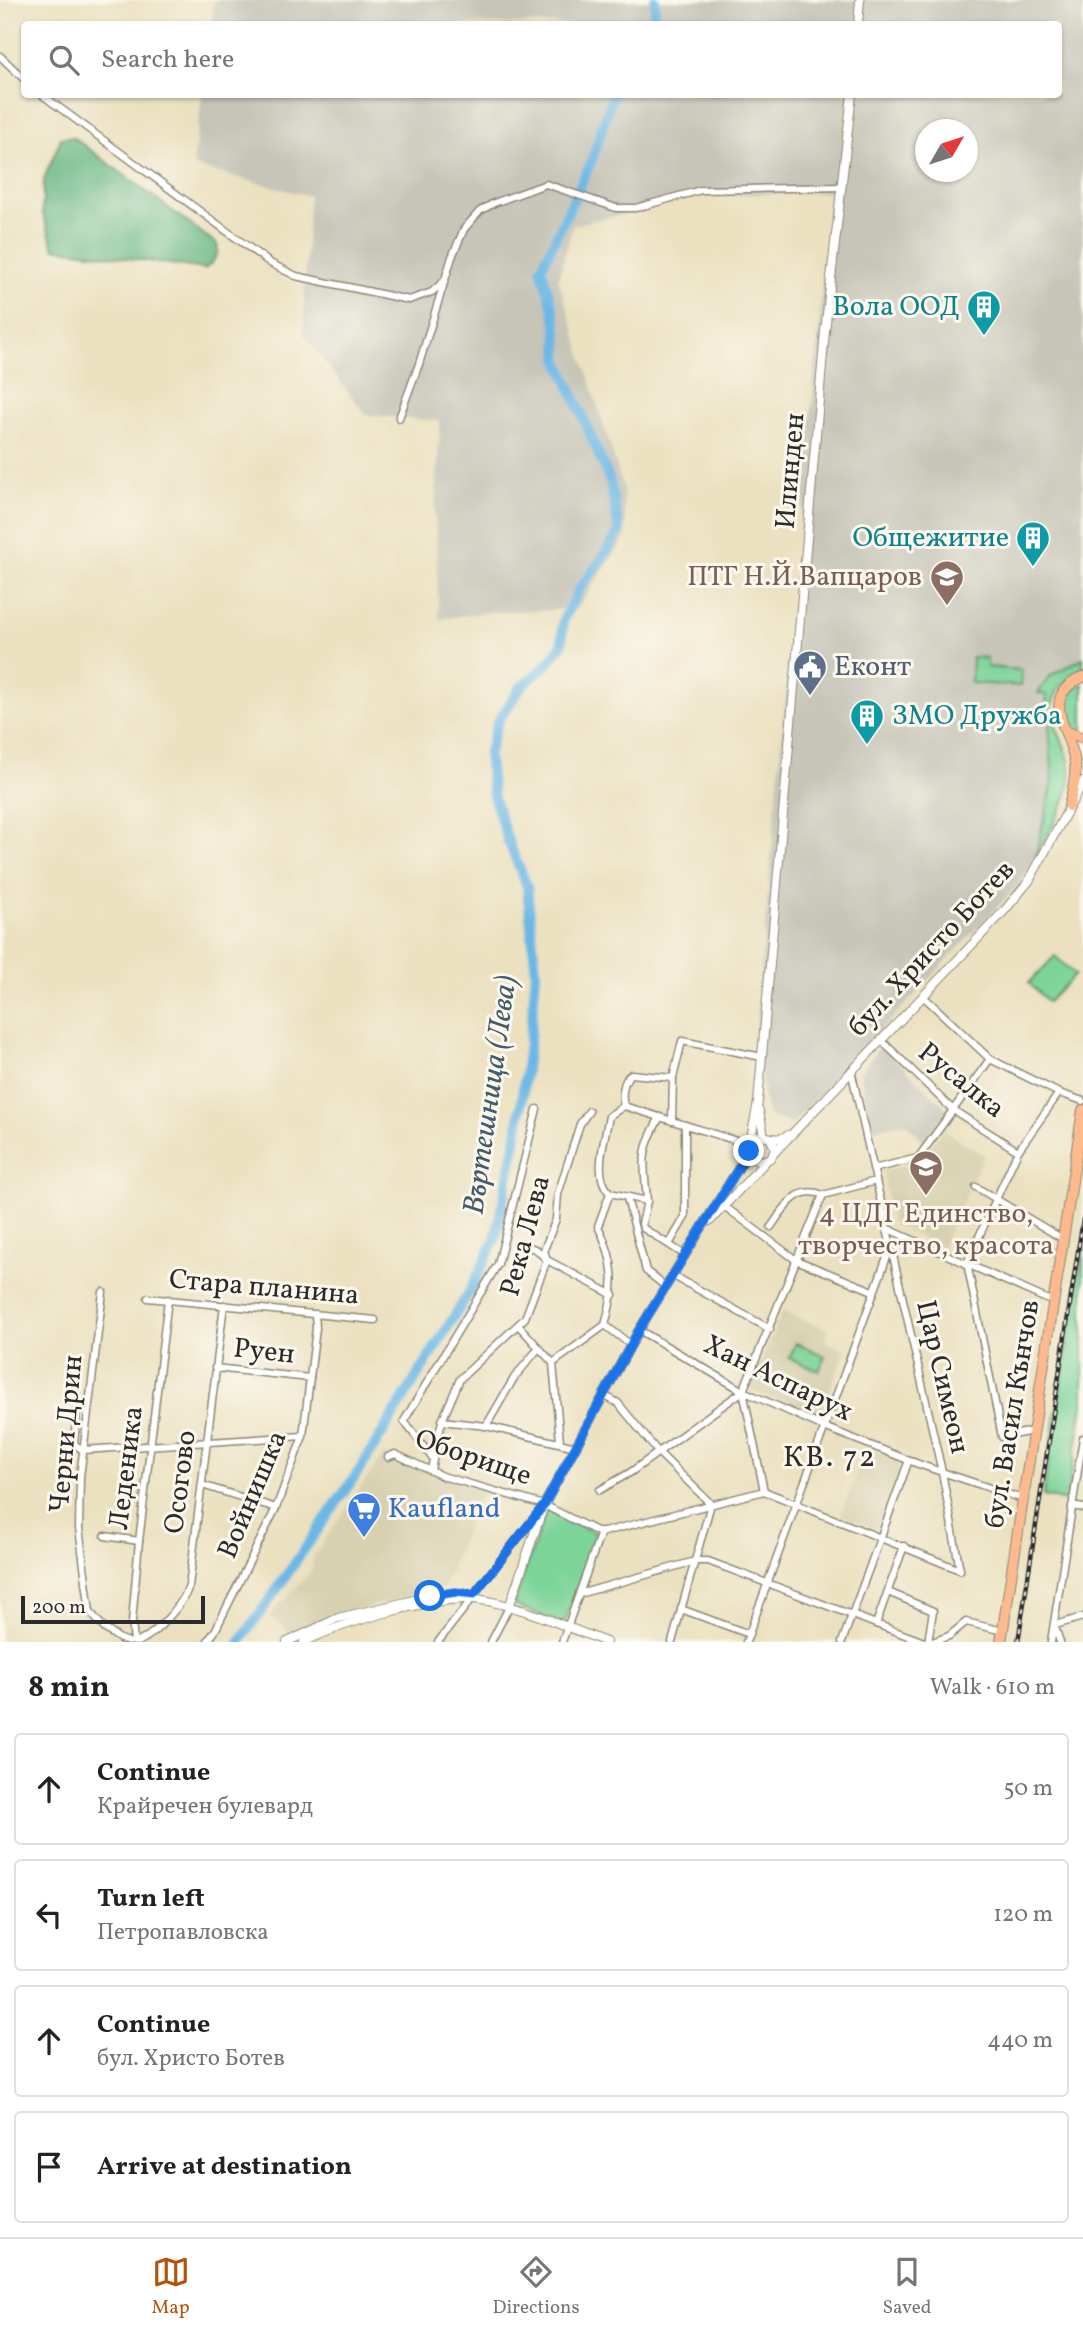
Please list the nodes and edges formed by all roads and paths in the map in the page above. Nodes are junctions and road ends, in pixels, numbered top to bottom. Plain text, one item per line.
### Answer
1 (860, 0) edge
2 (858, 21) edge
3 (0, 57) edge
4 (21, 76) edge
5 (46, 98) edge
6 (852, 98) edge
7 (841, 187) junction
8 (444, 281) junction
9 (399, 418) dead end
10 (1083, 677) edge
11 (1065, 731) junction
12 (1083, 738) edge
13 (1083, 756) edge
14 (1083, 782) edge
15 (1069, 806) junction
16 (923, 996) junction
17 (881, 1040) junction
18 (762, 1057) junction
19 (990, 1059) junction
20 (851, 1070) junction
21 (673, 1078) junction
22 (1059, 1094) junction
23 (1083, 1101) edge
24 (758, 1102) junction
25 (624, 1105) junction
26 (537, 1109) dead end
27 (953, 1110) junction
28 (1083, 1110) edge
29 (589, 1111) dead end
30 (660, 1117) junction
31 (672, 1121) junction
32 (685, 1125) junction
33 (793, 1132) junction
34 (767, 1138) junction
35 (750, 1146) junction
36 (1018, 1152) junction
37 (770, 1157) junction
38 (873, 1169) junction
39 (876, 1181) junction
40 (976, 1187) dead end
41 (610, 1194) junction
42 (823, 1195) junction
43 (627, 1198) junction
44 (996, 1199) junction
45 (647, 1201) junction
46 (724, 1206) junction
47 (771, 1227) dead end
48 (886, 1228) junction
49 (701, 1230) junction
50 (1063, 1238) junction
51 (671, 1241) dead end
52 (527, 1246) dead end
53 (891, 1247) junction
54 (685, 1255) junction
55 (796, 1259) junction
56 (547, 1260) junction
57 (967, 1263) junction
58 (672, 1275) junction
59 (665, 1286) junction
60 (873, 1291) junction
61 (103, 1292) dead end
62 (613, 1295) junction
63 (148, 1298) dead end
64 (168, 1299) junction
65 (1053, 1302) junction
66 (224, 1305) junction
67 (315, 1314) junction
68 (375, 1320) dead end
69 (518, 1325) junction
70 (605, 1325) junction
71 (770, 1329) junction
72 (639, 1330) junction
73 (631, 1345) junction
74 (538, 1349) junction
75 (552, 1363) junction
76 (215, 1368) junction
77 (310, 1378) junction
78 (743, 1391) junction
79 (603, 1395) junction
80 (77, 1410) dead end
81 (442, 1421) junction
82 (486, 1426) junction
83 (824, 1427) junction
84 (1034, 1431) junction
85 (303, 1436) junction
86 (1083, 1438) edge
87 (208, 1442) junction
88 (560, 1442) junction
89 (151, 1445) junction
90 (576, 1447) junction
91 (83, 1450) junction
92 (658, 1452) junction
93 (388, 1457) dead end
94 (433, 1459) junction
95 (909, 1460) junction
96 (430, 1469) junction
97 (942, 1472) junction
98 (202, 1485) junction
99 (600, 1490) dead end
100 (764, 1491) junction
101 (1023, 1499) junction
102 (711, 1504) junction
103 (796, 1504) junction
104 (544, 1505) junction
105 (1072, 1506) junction
106 (276, 1508) junction
107 (1083, 1508) edge
108 (601, 1532) junction
109 (105, 1536) dead end
110 (881, 1536) junction
111 (139, 1541) junction
112 (904, 1546) junction
113 (695, 1561) junction
114 (768, 1582) junction
115 (888, 1592) junction
116 (579, 1594) junction
117 (472, 1597) junction
118 (509, 1607) junction
119 (681, 1608) junction
120 (852, 1615) junction
121 (1083, 1617) edge
122 (876, 1624) junction
123 (1055, 1625) junction
124 (568, 1628) junction
125 (749, 1634) junction
126 (1002, 1637) edge
127 (118, 1641) edge
128 (308, 1641) edge
129 (134, 1642) edge
130 (208, 1642) edge
131 (287, 1642) edge
132 (439, 1642) edge
133 (491, 1642) edge
134 (562, 1642) edge
135 (606, 1642) edge
136 (672, 1642) edge
137 (746, 1642) edge
138 (842, 1642) edge
139 (928, 1642) edge
140 (1051, 1642) edge
141 (1060, 1642) edge

1 - 2 street
3 - 4 street
5 - 8 street
6 - 7 street, Илинден
7 - 8 street
7 - 18 street, Илинден
8 - 9 street
10 - 11 main road
11 - 12 main road
11 - 13 main road
11 - 15 main road
14 - 15 street, бул. Христо Ботев
15 - 16 street, бул. Христо Ботев
16 - 17 street, бул. Христо Ботев
16 - 19 street
17 - 20 street, бул. Христо Ботев
17 - 27 street, Русалка
18 - 21 street
18 - 24 street, Илинден
19 - 22 street
19 - 27 street
20 - 33 street, бул. Христо Ботев
20 - 38 street, Цар Симеон
21 - 25 street
21 - 31 street
22 - 23 street
22 - 36 street
24 - 34 street, Илинден
24 - 35 street, Илинден
25 - 30 street
25 - 41 street
26 - 94 street
27 - 36 street, Русалка
27 - 38 street
28 - 50 main road, бул. Васил Кънчов
29 - 56 street, Река Лева
30 - 31 street
30 - 45 street
31 - 32 street
32 - 35 street
32 - 51 street
33 - 34 street, бул. Христо Ботев
33 - 37 street, бул. Христо Ботев
34 - 35 street
34 - 37 street
35 - 37 street
35 - 49 street, бул. Христо Ботев
36 - 44 street
37 - 46 street, бул. Христо Ботев
38 - 39 street, Цар Симеон
39 - 42 street
39 - 48 street, Цар Симеон
40 - 44 street
41 - 43 street
41 - 62 street
42 - 47 street
42 - 55 street
43 - 45 street
43 - 59 street
44 - 50 street
44 - 57 street
45 - 54 street
46 - 49 street, бул. Христо Ботев
46 - 55 street
48 - 53 street, Цар Симеон
48 - 57 street
49 - 54 street, бул. Христо Ботев
50 - 65 main road, бул. Васил Кънчов
52 - 56 street
53 - 60 street
53 - 97 street, Цар Симеон
54 - 58 street, бул. Христо Ботев
55 - 60 street
55 - 71 street
56 - 62 street
56 - 69 street, Река Лева
57 - 65 street
57 - 84 street
58 - 59 street, бул. Христо Ботев
58 - 71 street
59 - 72 street, бул. Христо Ботев
60 - 83 street
61 - 91 street, Черни Дрин
62 - 70 street
63 - 64 street, Стара планина
64 - 66 street, Стара планина
64 - 89 street, Леденика
65 - 84 main road, бул. Васил Кънчов
66 - 67 street, Стара планина
66 - 76 street, Осогово
67 - 68 street, Стара планина
67 - 77 street, Войнишка
69 - 74 street
69 - 81 street, Река Лева
70 - 73 street
70 - 75 street
71 - 78 street
72 - 73 street, бул. Христо Ботев
72 - 78 street, Хан Аспарух
73 - 79 street, бул. Христо Ботев
74 - 75 street
74 - 82 street
75 - 88 street
76 - 77 street, Руен
76 - 87 street, Осогово
77 - 85 street, Войнишка
78 - 83 street, Хан Аспарух
78 - 92 street
78 - 100 street
79 - 90 street, бул. Христо Ботев
79 - 92 street
80 - 91 street
81 - 82 street
81 - 94 street, Река Лева
82 - 88 street
83 - 95 street, Хан Аспарух
83 - 103 street
84 - 101 main road, бул. Васил Кънчов
85 - 87 street
85 - 106 street, Войнишка
86 - 105 street
87 - 89 street
87 - 98 street, Осогово
88 - 90 street
89 - 91 street
89 - 111 street, Леденика
90 - 104 street, бул. Христо Ботев
91 - 127 street, Черни Дрин
92 - 99 street
92 - 102 street
93 - 96 street, Оборище
94 - 96 street, Река Лева
95 - 97 street, Хан Аспарух
95 - 110 street
96 - 104 street, Оборище
97 - 101 street, Хан Аспарух
97 - 112 street, Цар Симеон
98 - 106 street
98 - 129 street, Осогово
100 - 102 street
100 - 103 street
101 - 126 main road, бул. Васил Кънчов
102 - 108 street
102 - 113 street
103 - 110 street
103 - 114 street
104 - 108 street, Оборище
104 - 117 street
104 - 118 street, бул. Христо Ботев
105 - 107 street
105 - 123 street
106 - 130 street, Войнишка
108 - 116 street
109 - 111 street
110 - 112 street
110 - 120 street
111 - 129 street, Леденика
112 - 115 street
113 - 114 street
113 - 116 street
113 - 119 street
114 - 120 street
114 - 125 street
115 - 122 street
115 - 139 street
116 - 124 street
117 - 118 street
117 - 128 street
117 - 131 street
117 - 132 street
118 - 124 street
118 - 133 street, бул. Христо Ботев
119 - 125 street
119 - 136 street
120 - 122 street
120 - 138 street
121 - 123 street
122 - 139 street
123 - 140 street
123 - 141 street
124 - 134 street
124 - 135 street
125 - 137 street
126 - 139 street
127 - 129 street, Черни Дрин

